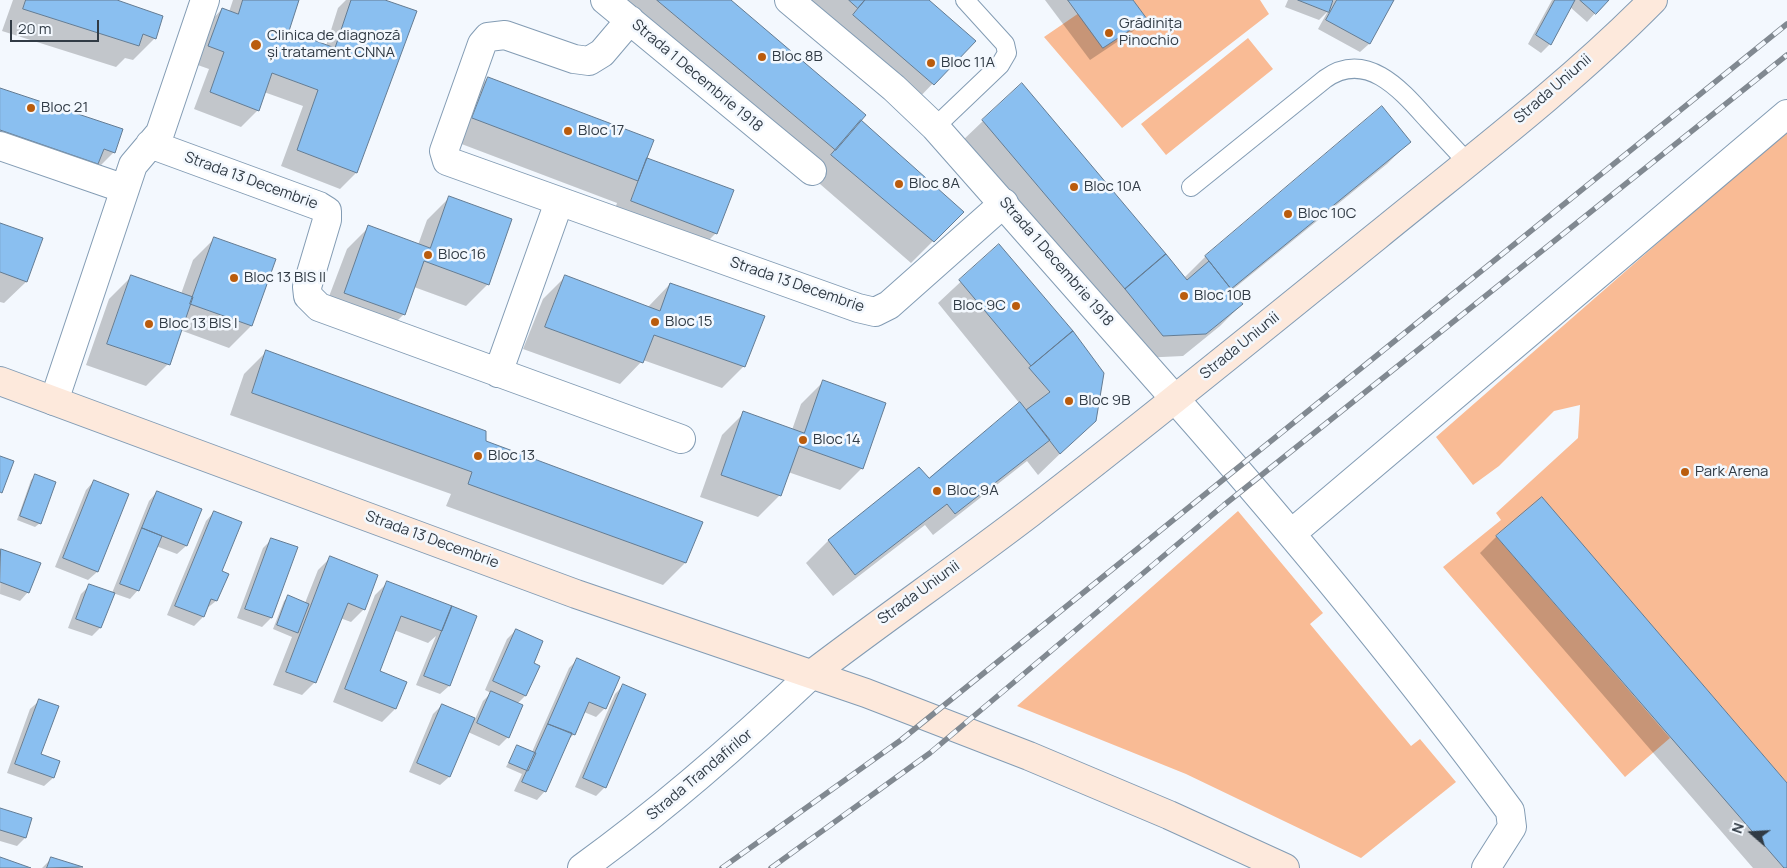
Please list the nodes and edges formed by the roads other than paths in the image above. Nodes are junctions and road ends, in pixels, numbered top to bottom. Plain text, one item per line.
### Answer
1 (206, 0) edge
2 (605, 0) edge
3 (789, 0) edge
4 (965, 0) edge
5 (1652, 0) edge
6 (630, 20) junction
7 (1787, 114) edge
8 (936, 126) junction
9 (150, 144) junction
10 (0, 146) edge
11 (1467, 162) junction
12 (812, 171) dead end
13 (1192, 187) dead end
14 (125, 188) junction
15 (559, 202) junction
16 (1004, 203) junction
17 (498, 373) junction
18 (0, 381) edge
19 (1175, 399) junction
20 (54, 400) junction
21 (681, 439) dead end
22 (1292, 533) junction
23 (812, 674) junction
24 (582, 868) edge
25 (1285, 868) edge
26 (1486, 868) edge

1 - 9 street
2 - 6 street, Strada 1 Decembrie 1918
3 - 8 street, Strada 1 Decembrie 1918
4 - 8 lane
5 - 11 main road, Strada Uniunii
6 - 12 street, Strada 1 Decembrie 1918
6 - 15 street, Strada 13 Decembrie
7 - 22 street
8 - 16 street, Strada 1 Decembrie 1918
9 - 14 street
9 - 17 street, Strada 13 Decembrie
10 - 14 street
11 - 13 lane
11 - 19 main road, Strada Uniunii
14 - 20 street
15 - 16 street, Strada 13 Decembrie
15 - 17 street
16 - 19 street, Strada 1 Decembrie 1918
17 - 21 street, Strada 13 Decembrie
18 - 20 main road, Strada 13 Decembrie
19 - 22 street, Strada 1 Decembrie 1918
19 - 23 main road, Strada Uniunii
20 - 23 main road, Strada 13 Decembrie
22 - 26 street, Strada 1 Decembrie 1918
23 - 24 street, Strada Trandafirilor
23 - 25 main road, Strada 13 Decembrie

